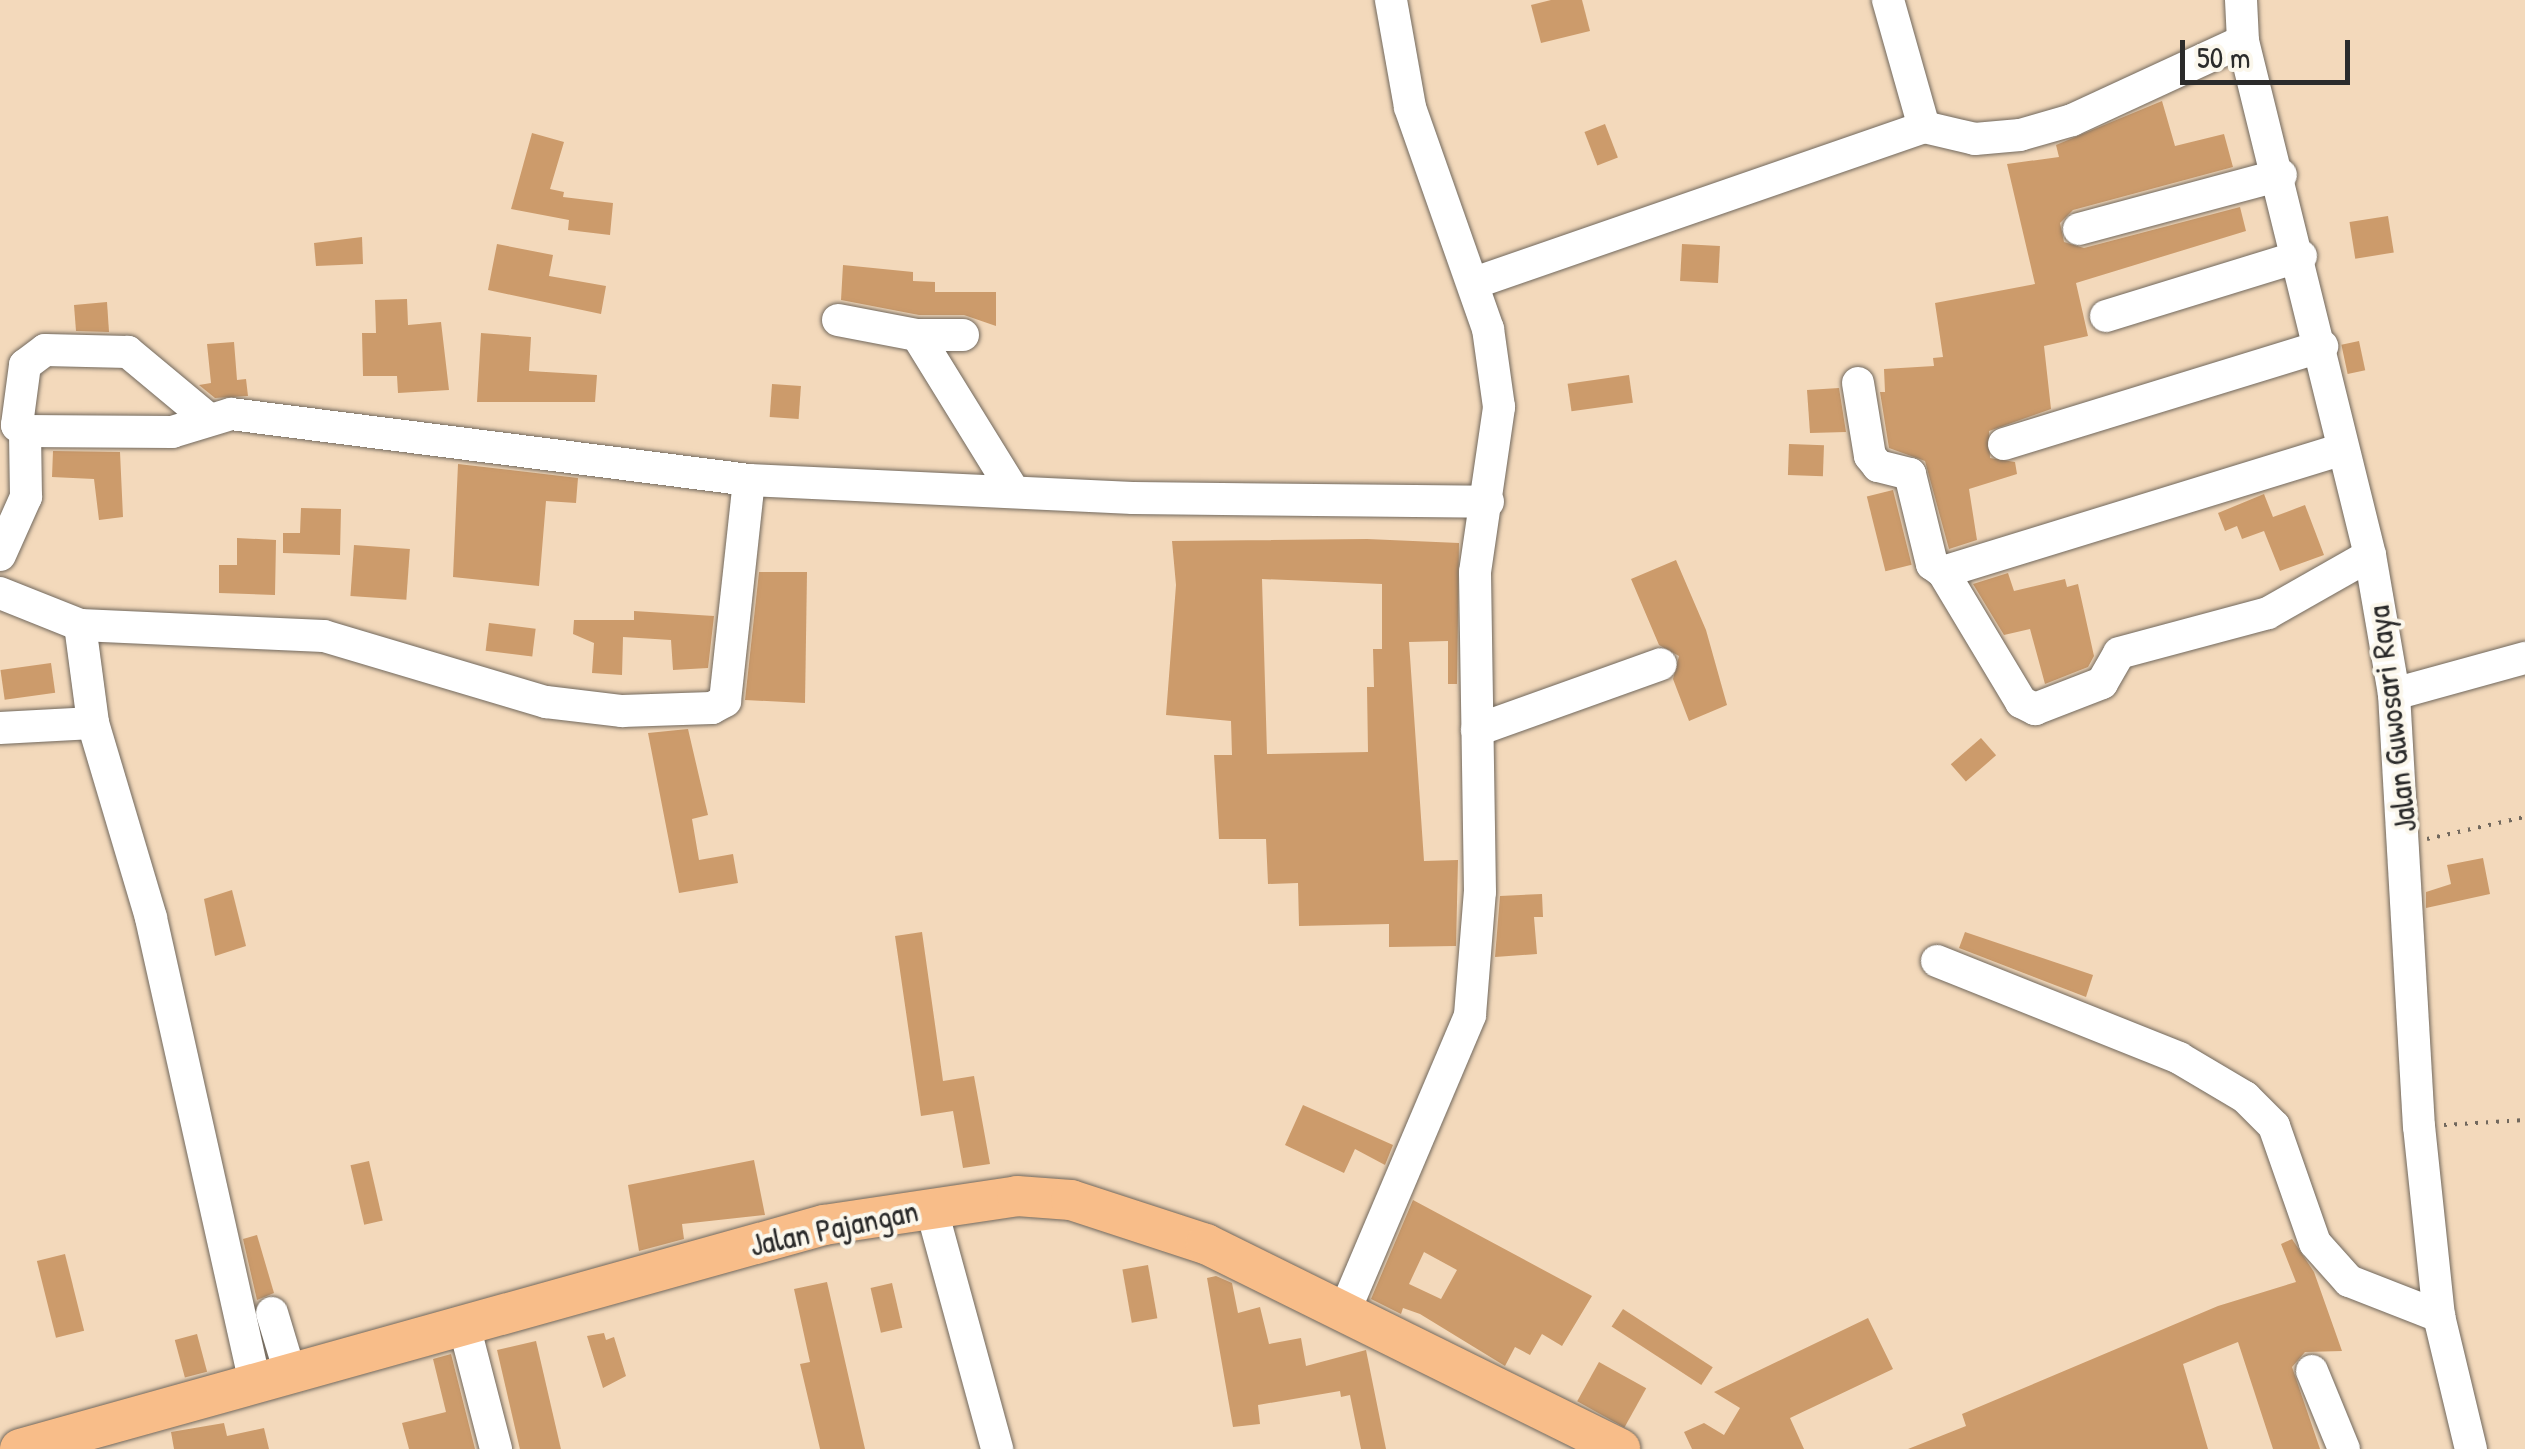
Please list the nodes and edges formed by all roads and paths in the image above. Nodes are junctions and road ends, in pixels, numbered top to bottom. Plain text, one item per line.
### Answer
1 (1391, 0) edge
2 (1888, 0) edge
3 (2241, 0) edge
4 (2243, 41) junction
5 (1924, 127) junction
6 (2281, 175) junction
7 (2079, 229) dead end
8 (2301, 256) junction
9 (1474, 284) junction
10 (2106, 316) dead end
11 (838, 320) dead end
12 (918, 335) junction
13 (963, 335) dead end
14 (2322, 346) junction
15 (1858, 384) dead end
16 (206, 417) junction
17 (25, 431) junction
18 (2004, 444) dead end
19 (2343, 449) junction
20 (749, 480) junction
21 (1012, 489) junction
22 (1488, 502) junction
23 (2370, 555) junction
24 (0, 556) edge
25 (1943, 572) junction
26 (0, 593) edge
27 (80, 626) junction
28 (2525, 658) edge
29 (1661, 664) dead end
30 (2394, 694) junction
31 (94, 723) junction
32 (0, 728) edge
33 (1477, 730) junction
34 (2525, 817) edge
35 (2407, 844) junction
36 (1937, 961) dead end
37 (2525, 1120) edge
38 (2419, 1126) junction
39 (931, 1207) junction
40 (1345, 1310) junction
41 (272, 1313) dead end
42 (2439, 1316) junction
43 (464, 1326) junction
44 (2312, 1370) dead end
45 (273, 1380) junction
46 (20, 1449) edge
47 (496, 1449) edge
48 (996, 1449) edge
49 (1620, 1449) edge
50 (2344, 1449) edge
51 (2471, 1449) edge

1 - 9 street
2 - 5 street
3 - 4 street, Jalan Guwosari Raya
4 - 5 street
4 - 6 street, Jalan Guwosari Raya
5 - 9 street
6 - 7 street
6 - 8 street, Jalan Guwosari Raya
8 - 10 street
8 - 14 street, Jalan Guwosari Raya
9 - 22 street
11 - 12 street
12 - 13 street
12 - 21 street
14 - 18 street
14 - 19 street, Jalan Guwosari Raya
15 - 25 street
16 - 17 street
16 - 17 street
16 - 20 street
17 - 24 street
19 - 23 street, Jalan Guwosari Raya
19 - 25 street
20 - 21 street
20 - 27 street
21 - 22 street
22 - 33 street
23 - 25 street
23 - 30 street, Jalan Guwosari Raya
26 - 27 street
27 - 31 street
28 - 30 street
29 - 33 street
30 - 35 street, Jalan Guwosari Raya
31 - 32 street
31 - 45 street
33 - 40 street
34 - 35 path
35 - 38 street, Jalan Guwosari Raya
36 - 42 street
37 - 38 path
38 - 42 street, Jalan Guwosari Raya
39 - 40 main road, Jalan Pajangan
39 - 43 main road, Jalan Pajangan
39 - 48 street
40 - 49 main road, Jalan Pajangan
41 - 45 street
42 - 51 street, Jalan Guwosari Raya
43 - 45 main road, Jalan Pajangan
43 - 47 street
44 - 50 street
45 - 46 main road, Jalan Pajangan

